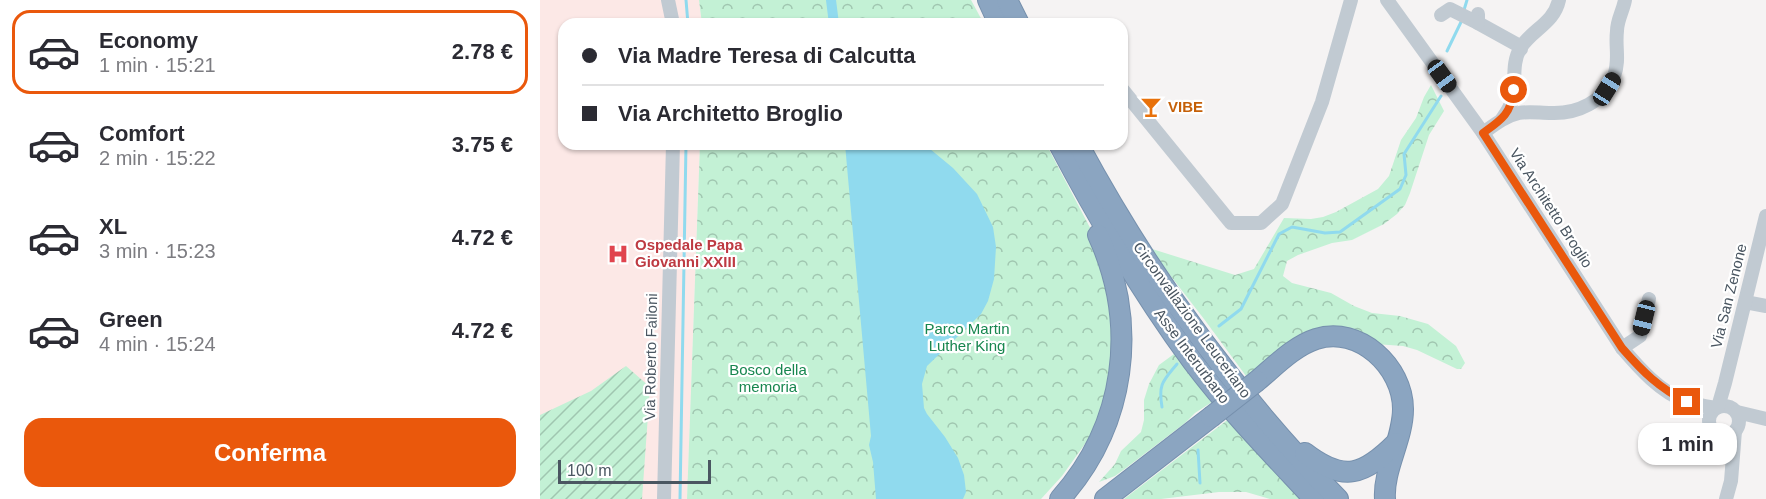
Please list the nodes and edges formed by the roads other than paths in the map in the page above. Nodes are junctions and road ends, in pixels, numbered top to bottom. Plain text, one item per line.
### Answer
1 (668, 0) edge
2 (988, 0) edge
3 (1008, 0) edge
4 (1350, 0) edge
5 (1387, 0) edge
6 (1559, 0) edge
7 (1625, 0) edge
8 (1441, 15) dead end
9 (672, 18) edge
10 (996, 18) edge
11 (1016, 18) edge
12 (1521, 49) junction
13 (1128, 96) edge
14 (1502, 119) junction
15 (1483, 133) junction
16 (673, 150) edge
17 (1062, 150) edge
18 (1081, 150) edge
19 (1088, 199) junction
20 (1766, 216) edge
21 (1649, 299) dead end
22 (1745, 302) junction
23 (1766, 306) edge
24 (1622, 348) junction
25 (1687, 402) junction
26 (1725, 409) junction
27 (1765, 419) edge
28 (1708, 421) junction
29 (1737, 429) junction
30 (1275, 430) junction
31 (1721, 436) junction
32 (1398, 441) junction
33 (1733, 465) junction
34 (664, 499) edge
35 (1060, 499) edge
36 (1105, 499) edge
37 (1314, 499) edge
38 (1338, 499) edge
39 (1385, 499) edge
40 (1726, 499) edge

1 - 9 street
2 - 10 highway
3 - 11 highway
4 - 13 street
5 - 15 street, Via Architetto Broglio
6 - 12 street
7 - 14 street
8 - 12 street
12 - 14 street
14 - 15 street
15 - 24 street, Via Architetto Broglio
16 - 34 street, Via Roberto Failoni
17 - 19 highway
18 - 30 highway, Circonvallazione Leuceriano
19 - 35 highway
19 - 37 highway, Asse Interurbano
20 - 22 street, Via San Zenone
21 - 24 street
22 - 23 street
22 - 26 street, Via San Zenone
24 - 25 street, Via Architetto Broglio
25 - 26 street, Via Architetto Broglio
25 - 28 street, Via Architetto Broglio
26 - 27 street, Via Architetto Broglio
26 - 28 street
26 - 29 street
27 - 29 street, Via Architetto Broglio
28 - 31 street
29 - 31 street
29 - 33 street
30 - 32 highway
30 - 38 highway
31 - 33 street
32 - 36 highway, bridge
32 - 39 highway
33 - 40 street

